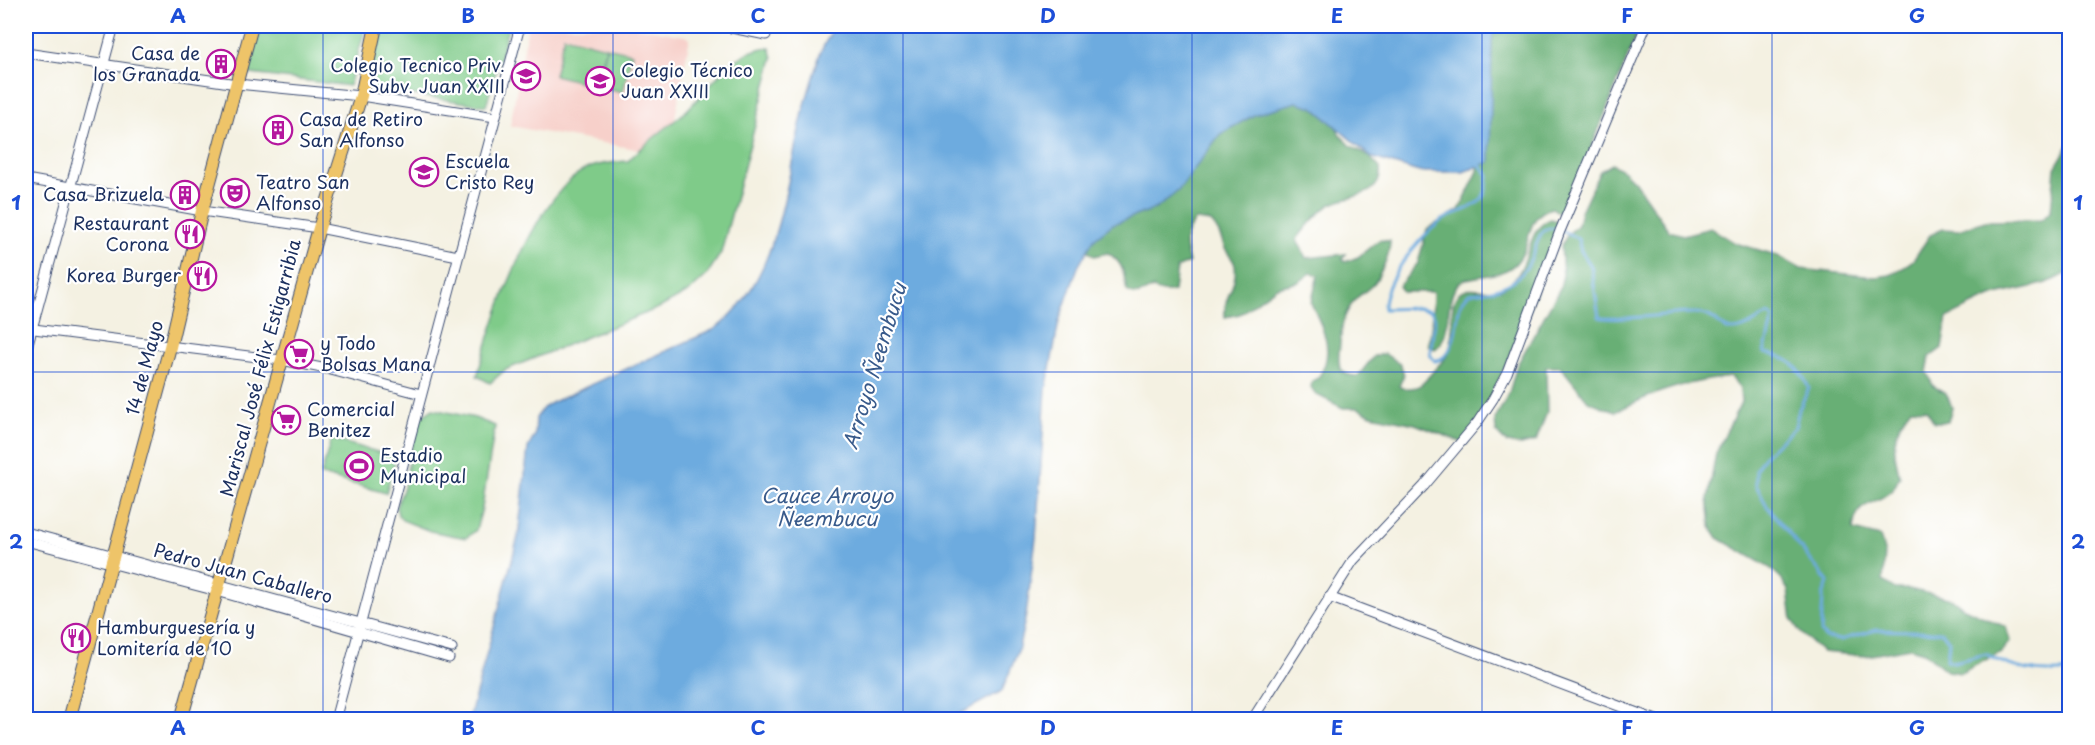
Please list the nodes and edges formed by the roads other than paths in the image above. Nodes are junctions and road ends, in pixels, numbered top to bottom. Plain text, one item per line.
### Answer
1 (114, 26) edge
2 (252, 26) edge
3 (376, 26) edge
4 (520, 26) edge
5 (722, 26) edge
6 (1646, 26) edge
7 (766, 35) dead end
8 (26, 52) edge
9 (103, 65) junction
10 (237, 84) junction
11 (361, 96) junction
12 (495, 117) junction
13 (26, 179) edge
14 (68, 186) junction
15 (202, 211) junction
16 (319, 228) junction
17 (458, 256) junction
18 (29, 328) edge
19 (170, 347) junction
20 (26, 351) edge
21 (281, 360) junction
22 (421, 394) junction
23 (26, 532) edge
24 (26, 541) edge
25 (112, 559) junction
26 (219, 587) junction
27 (1329, 597) junction
28 (360, 628) junction
29 (451, 653) dead end
30 (69, 720) edge
31 (181, 720) edge
32 (335, 720) edge
33 (1252, 720) edge
34 (1656, 720) edge

1 - 9 street
2 - 10 main road, 14 de Mayo
3 - 11 main road, Mariscal José Félix Estigarribia
4 - 12 street
5 - 7 street
6 - 27 street
8 - 9 street
9 - 10 street
9 - 14 street
10 - 11 street
10 - 15 main road, 14 de Mayo
11 - 12 street
11 - 16 main road, Mariscal José Félix Estigarribia
12 - 17 street
13 - 14 street
14 - 15 street
14 - 18 street
15 - 16 street
15 - 19 main road, 14 de Mayo
16 - 17 street
16 - 21 main road, Mariscal José Félix Estigarribia
17 - 22 street
18 - 19 street
18 - 20 street
19 - 21 street
19 - 25 main road, 14 de Mayo
21 - 22 street
21 - 26 main road, Mariscal José Félix Estigarribia
22 - 28 street
23 - 25 street, Pedro Juan Caballero
24 - 25 street, Pedro Juan Caballero
25 - 26 street, Pedro Juan Caballero
25 - 30 main road, 14 de Mayo
26 - 28 street, Pedro Juan Caballero
26 - 31 main road, Mariscal José Félix Estigarribia
27 - 33 street
27 - 34 street
28 - 29 street, Pedro Juan Caballero
28 - 32 street

